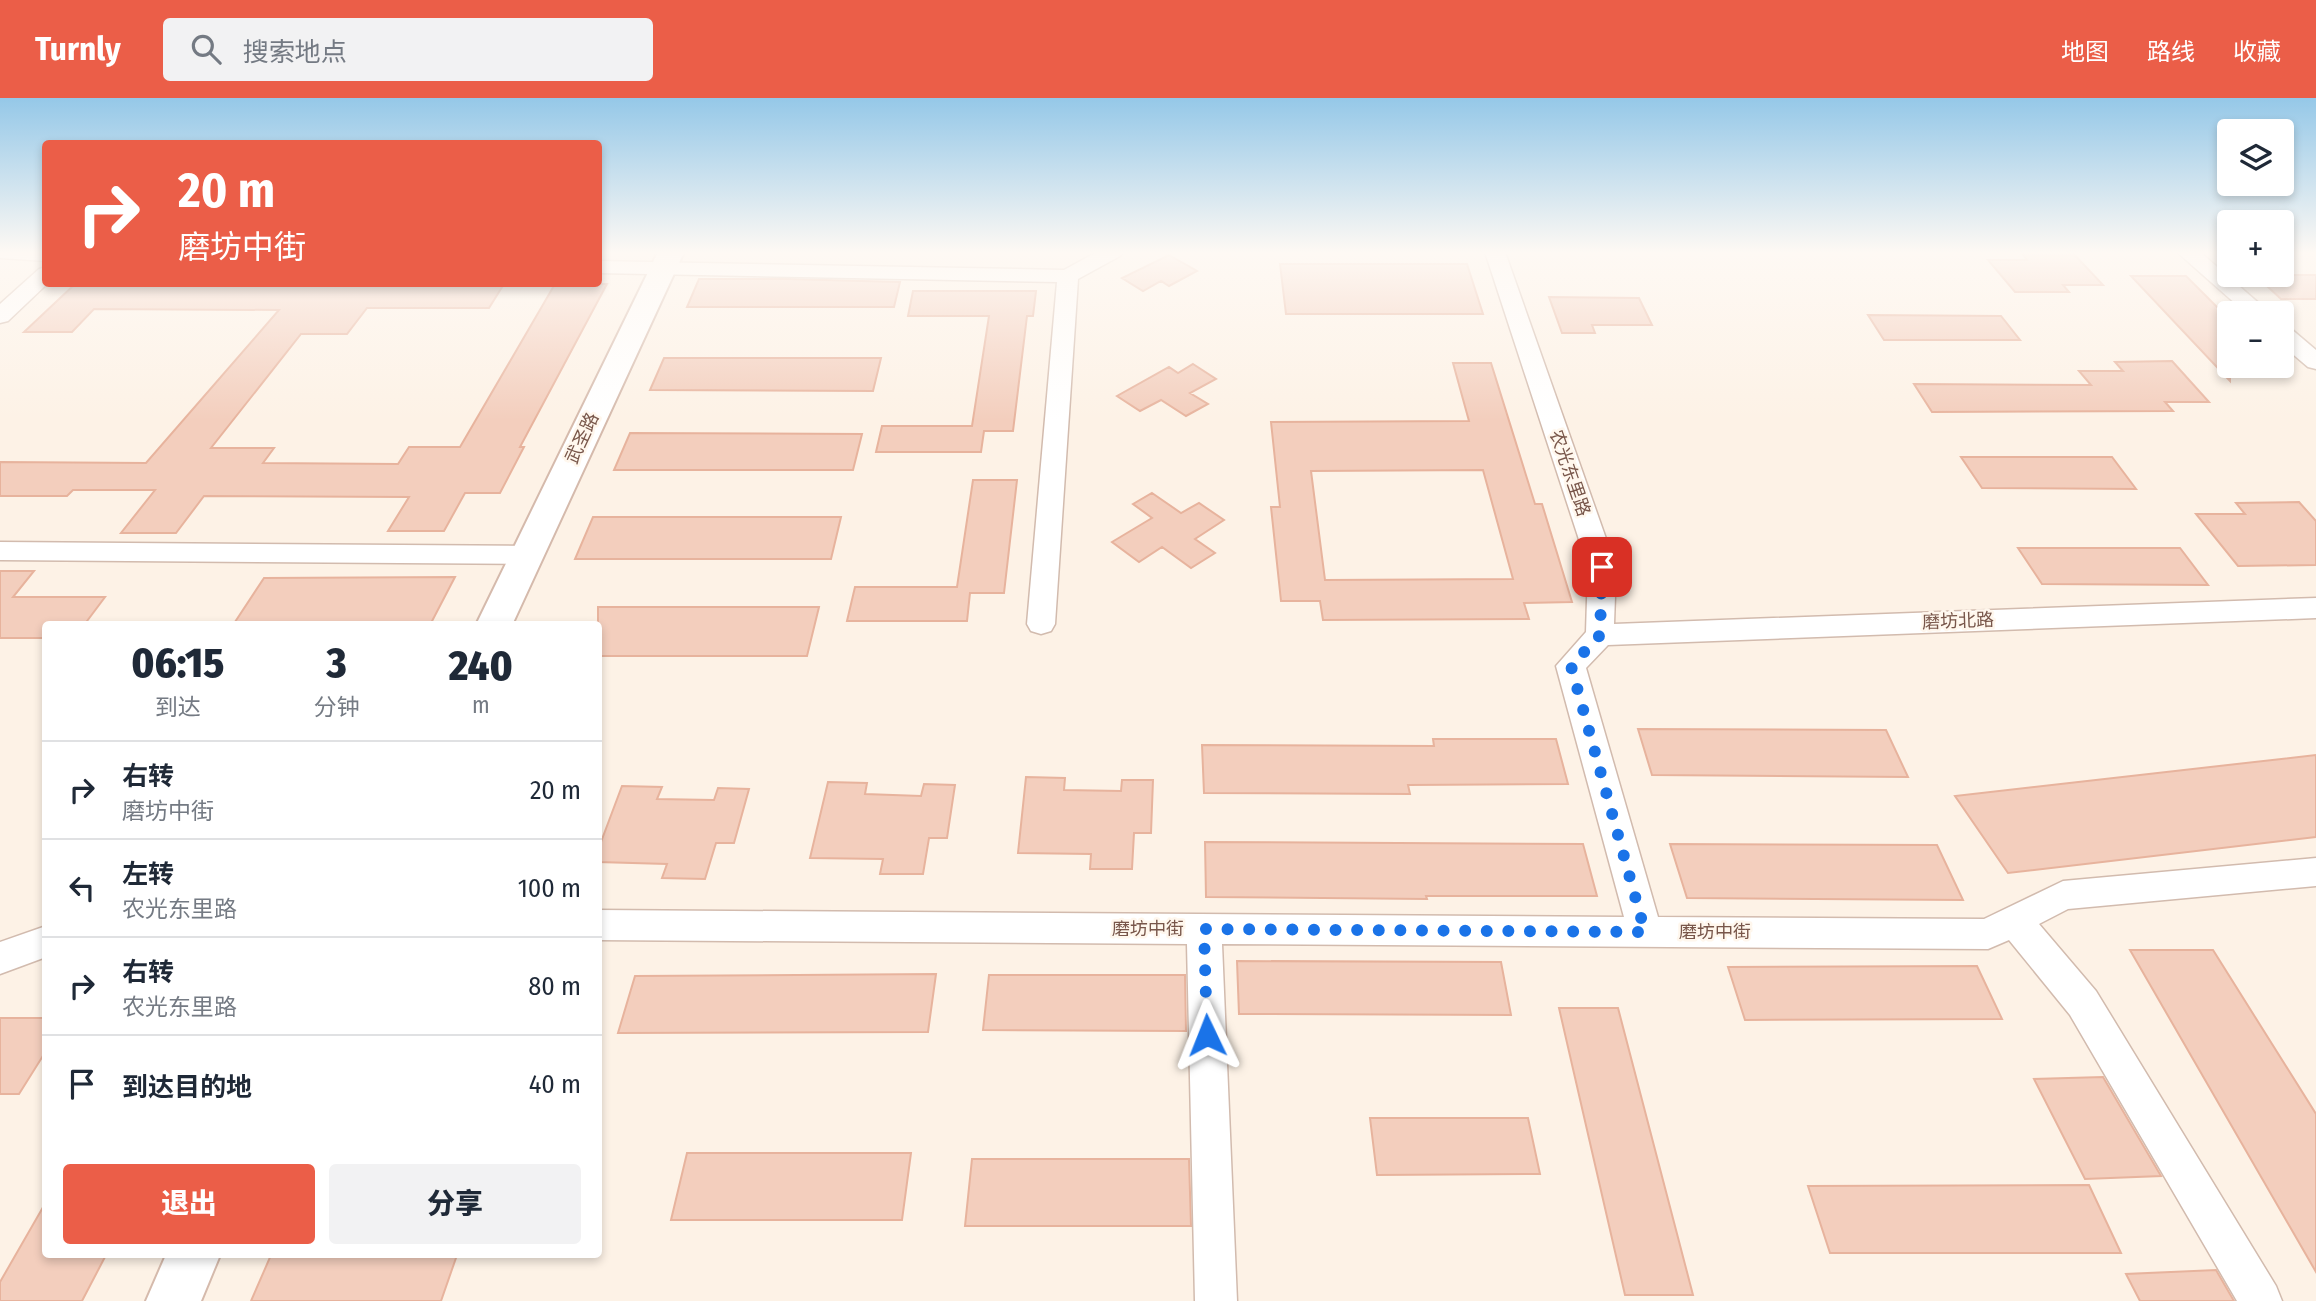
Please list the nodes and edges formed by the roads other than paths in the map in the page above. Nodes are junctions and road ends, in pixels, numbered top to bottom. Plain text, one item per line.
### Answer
1 (644, 308) edge
2 (1066, 308) edge
3 (1514, 308) edge
4 (2294, 343) edge
5 (2316, 362) edge
6 (0, 551) edge
7 (527, 555) junction
8 (2316, 607) edge
9 (496, 621) edge
10 (1041, 624) dead end
11 (1600, 635) junction
12 (2316, 872) edge
13 (2014, 920) junction
14 (602, 925) edge
15 (1204, 929) junction
16 (1645, 932) junction
17 (42, 942) edge
18 (0, 958) edge
19 (193, 1258) edge
20 (173, 1301) edge
21 (1216, 1301) edge
22 (2261, 1301) edge

1 - 7 street, 武圣路
2 - 10 street
3 - 11 street, 农光东里路
4 - 5 street
6 - 7 street
7 - 9 street, 武圣路
8 - 11 street, 磨坊北路
11 - 16 street
12 - 13 street, 磨坊中街
13 - 16 street, 磨坊中街
13 - 22 street
14 - 15 street, 磨坊中街
15 - 16 street, 磨坊中街
15 - 21 street
17 - 18 street
19 - 20 street

